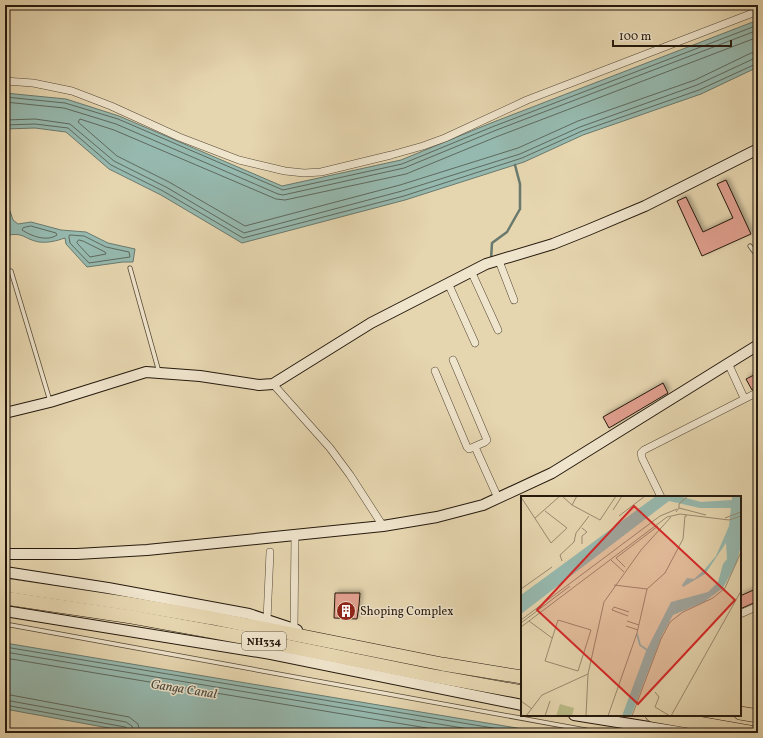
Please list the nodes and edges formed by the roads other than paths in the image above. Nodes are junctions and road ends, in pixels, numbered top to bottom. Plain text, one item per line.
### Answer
1 (758, 12) edge
2 (5, 81) edge
3 (758, 149) edge
4 (750, 246) dead end
5 (758, 257) edge
6 (499, 261) junction
7 (130, 268) dead end
8 (11, 271) dead end
9 (472, 271) junction
10 (448, 283) junction
11 (514, 300) dead end
12 (498, 330) dead end
13 (475, 343) dead end
14 (758, 345) edge
15 (453, 360) dead end
16 (728, 363) junction
17 (435, 371) dead end
18 (159, 373) junction
19 (274, 384) junction
20 (758, 392) edge
21 (744, 398) junction
22 (50, 402) junction
23 (5, 413) edge
24 (475, 447) junction
25 (661, 496) edge
26 (498, 498) junction
27 (383, 526) junction
28 (295, 535) junction
29 (270, 552) dead end
30 (5, 554) edge
31 (5, 572) edge
32 (5, 585) edge
33 (5, 598) edge
34 (758, 606) edge
35 (5, 611) edge
36 (741, 614) edge
37 (267, 620) junction
38 (5, 624) edge
39 (294, 629) junction
40 (332, 642) junction
41 (521, 677) edge
42 (521, 692) edge
43 (521, 705) edge
44 (741, 713) edge
45 (580, 716) edge
46 (658, 716) edge
47 (758, 716) edge
48 (602, 733) edge
49 (686, 733) edge
50 (755, 733) edge

1 - 2 street
3 - 6 street
4 - 5 lane
6 - 9 street
6 - 11 street
7 - 18 lane
8 - 22 lane
9 - 10 street
9 - 12 street
10 - 13 street
10 - 19 street
14 - 16 street
15 - 24 street
16 - 21 street
16 - 26 street
17 - 24 street
18 - 19 street
18 - 22 street
19 - 27 street
20 - 21 street
21 - 25 street
22 - 23 street
24 - 26 street
26 - 27 street
27 - 28 street
28 - 30 street
28 - 39 street
29 - 37 street
31 - 37 street
32 - 40 highway, NH334
33 - 42 highway, NH334
34 - 36 street
35 - 43 street
37 - 39 street
38 - 48 lane
39 - 40 street
40 - 41 highway, NH334
44 - 47 highway
45 - 49 street
46 - 50 highway

